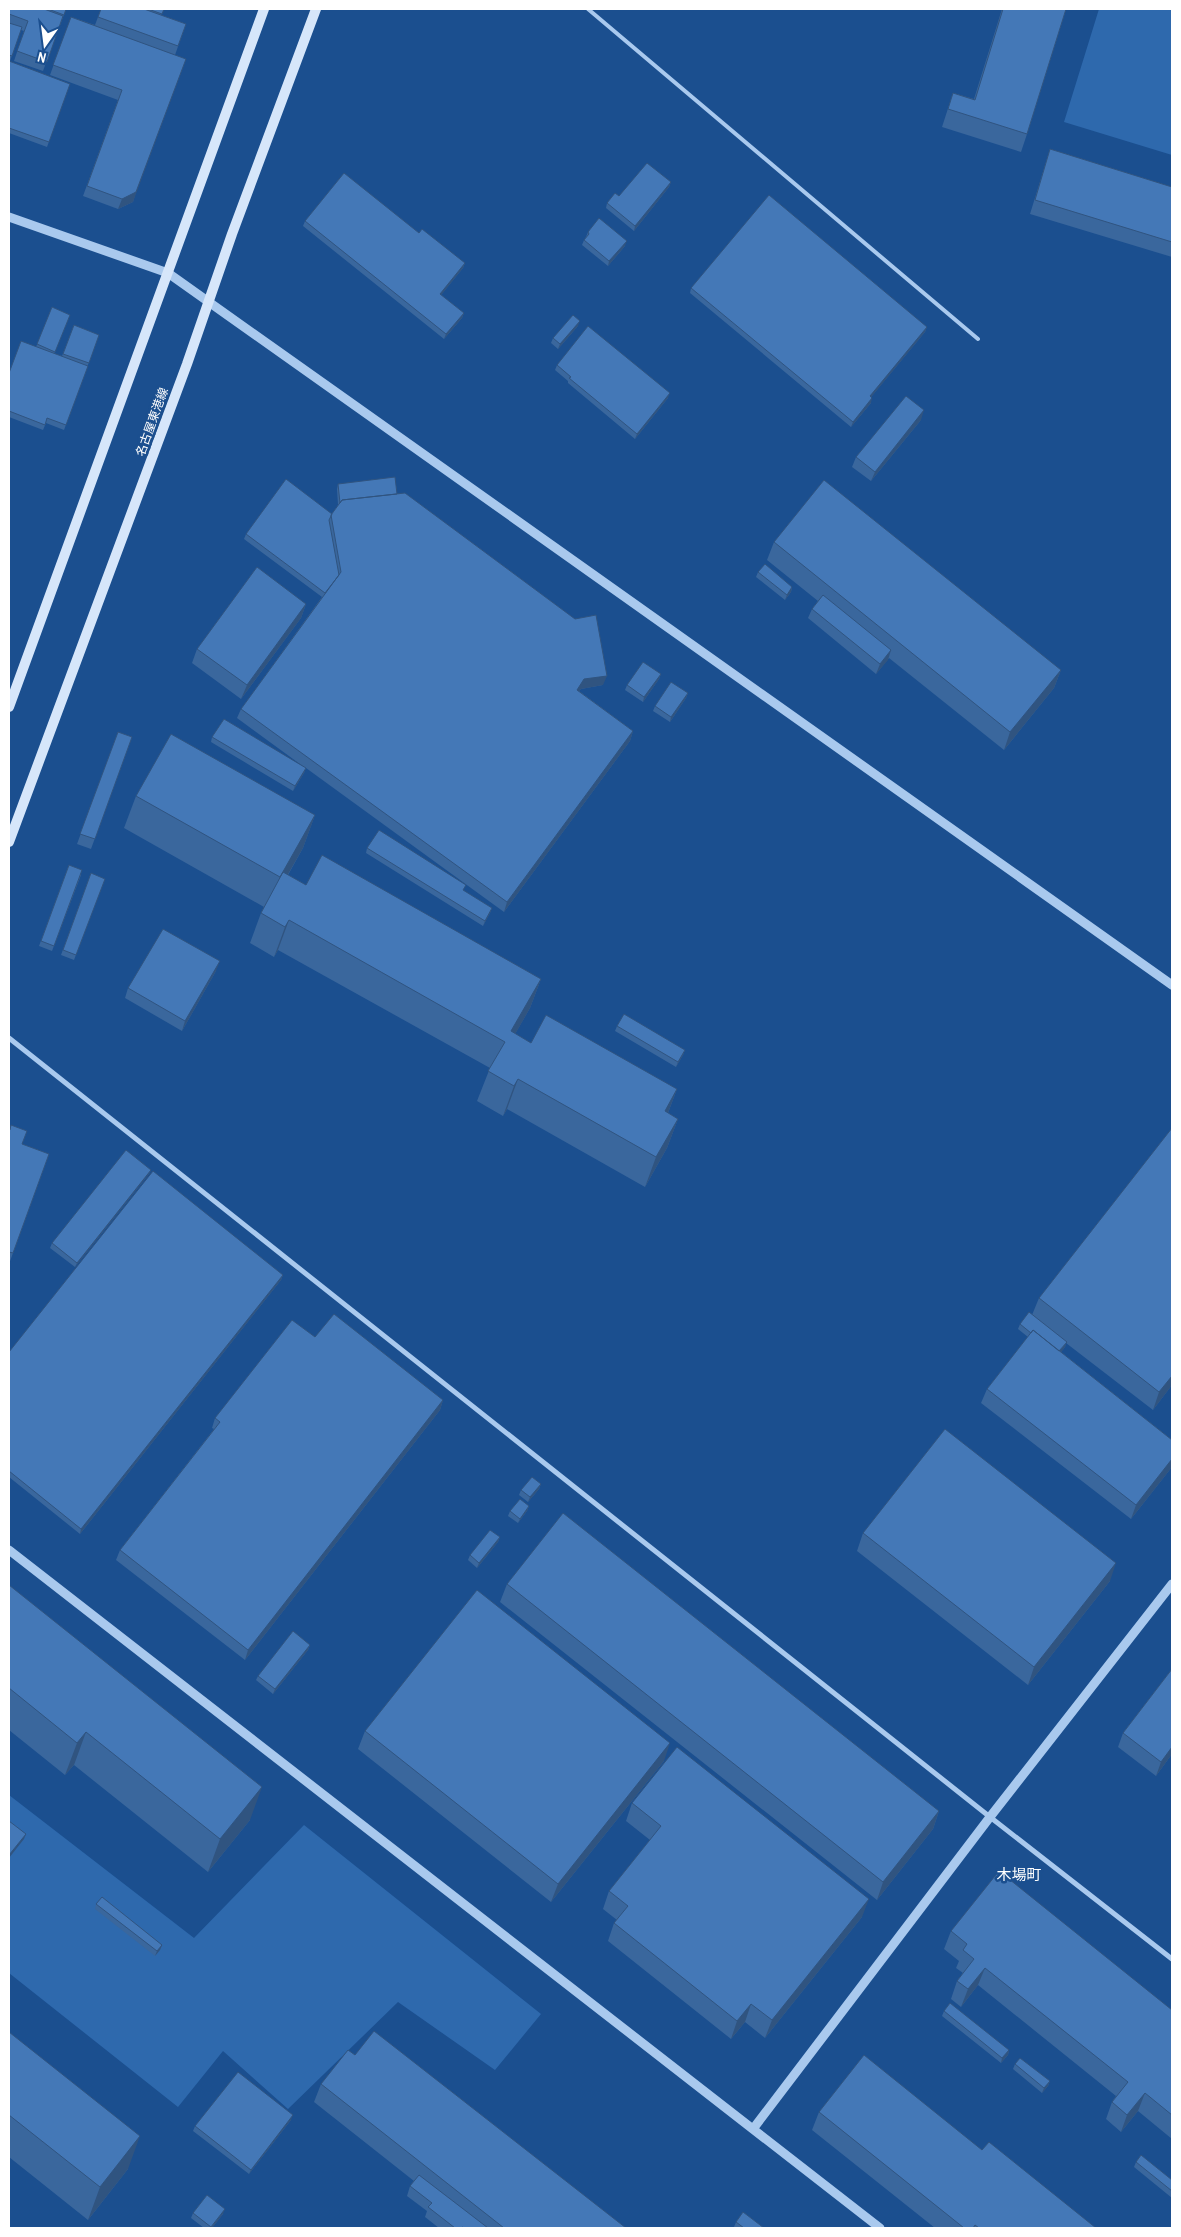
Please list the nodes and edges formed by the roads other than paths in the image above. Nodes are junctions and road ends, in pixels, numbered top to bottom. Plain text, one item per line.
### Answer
1 (264, 9) edge
2 (316, 9) edge
3 (588, 9) edge
4 (9, 217) edge
5 (168, 273) junction
6 (209, 302) junction
7 (978, 339) dead end
8 (9, 707) edge
9 (9, 842) edge
10 (1172, 985) edge
11 (9, 1038) edge
12 (9, 1550) edge
13 (1172, 1584) edge
14 (990, 1817) junction
15 (1172, 1959) edge
16 (753, 2129) junction
17 (880, 2228) edge

1 - 5 main road
2 - 6 main road, 名古屋東港線
3 - 7 lane
4 - 5 street
5 - 6 street
5 - 8 main road
6 - 9 main road, 名古屋東港線
6 - 10 street
11 - 14 street
12 - 16 street
13 - 14 street
14 - 15 street
14 - 16 street
16 - 17 street

